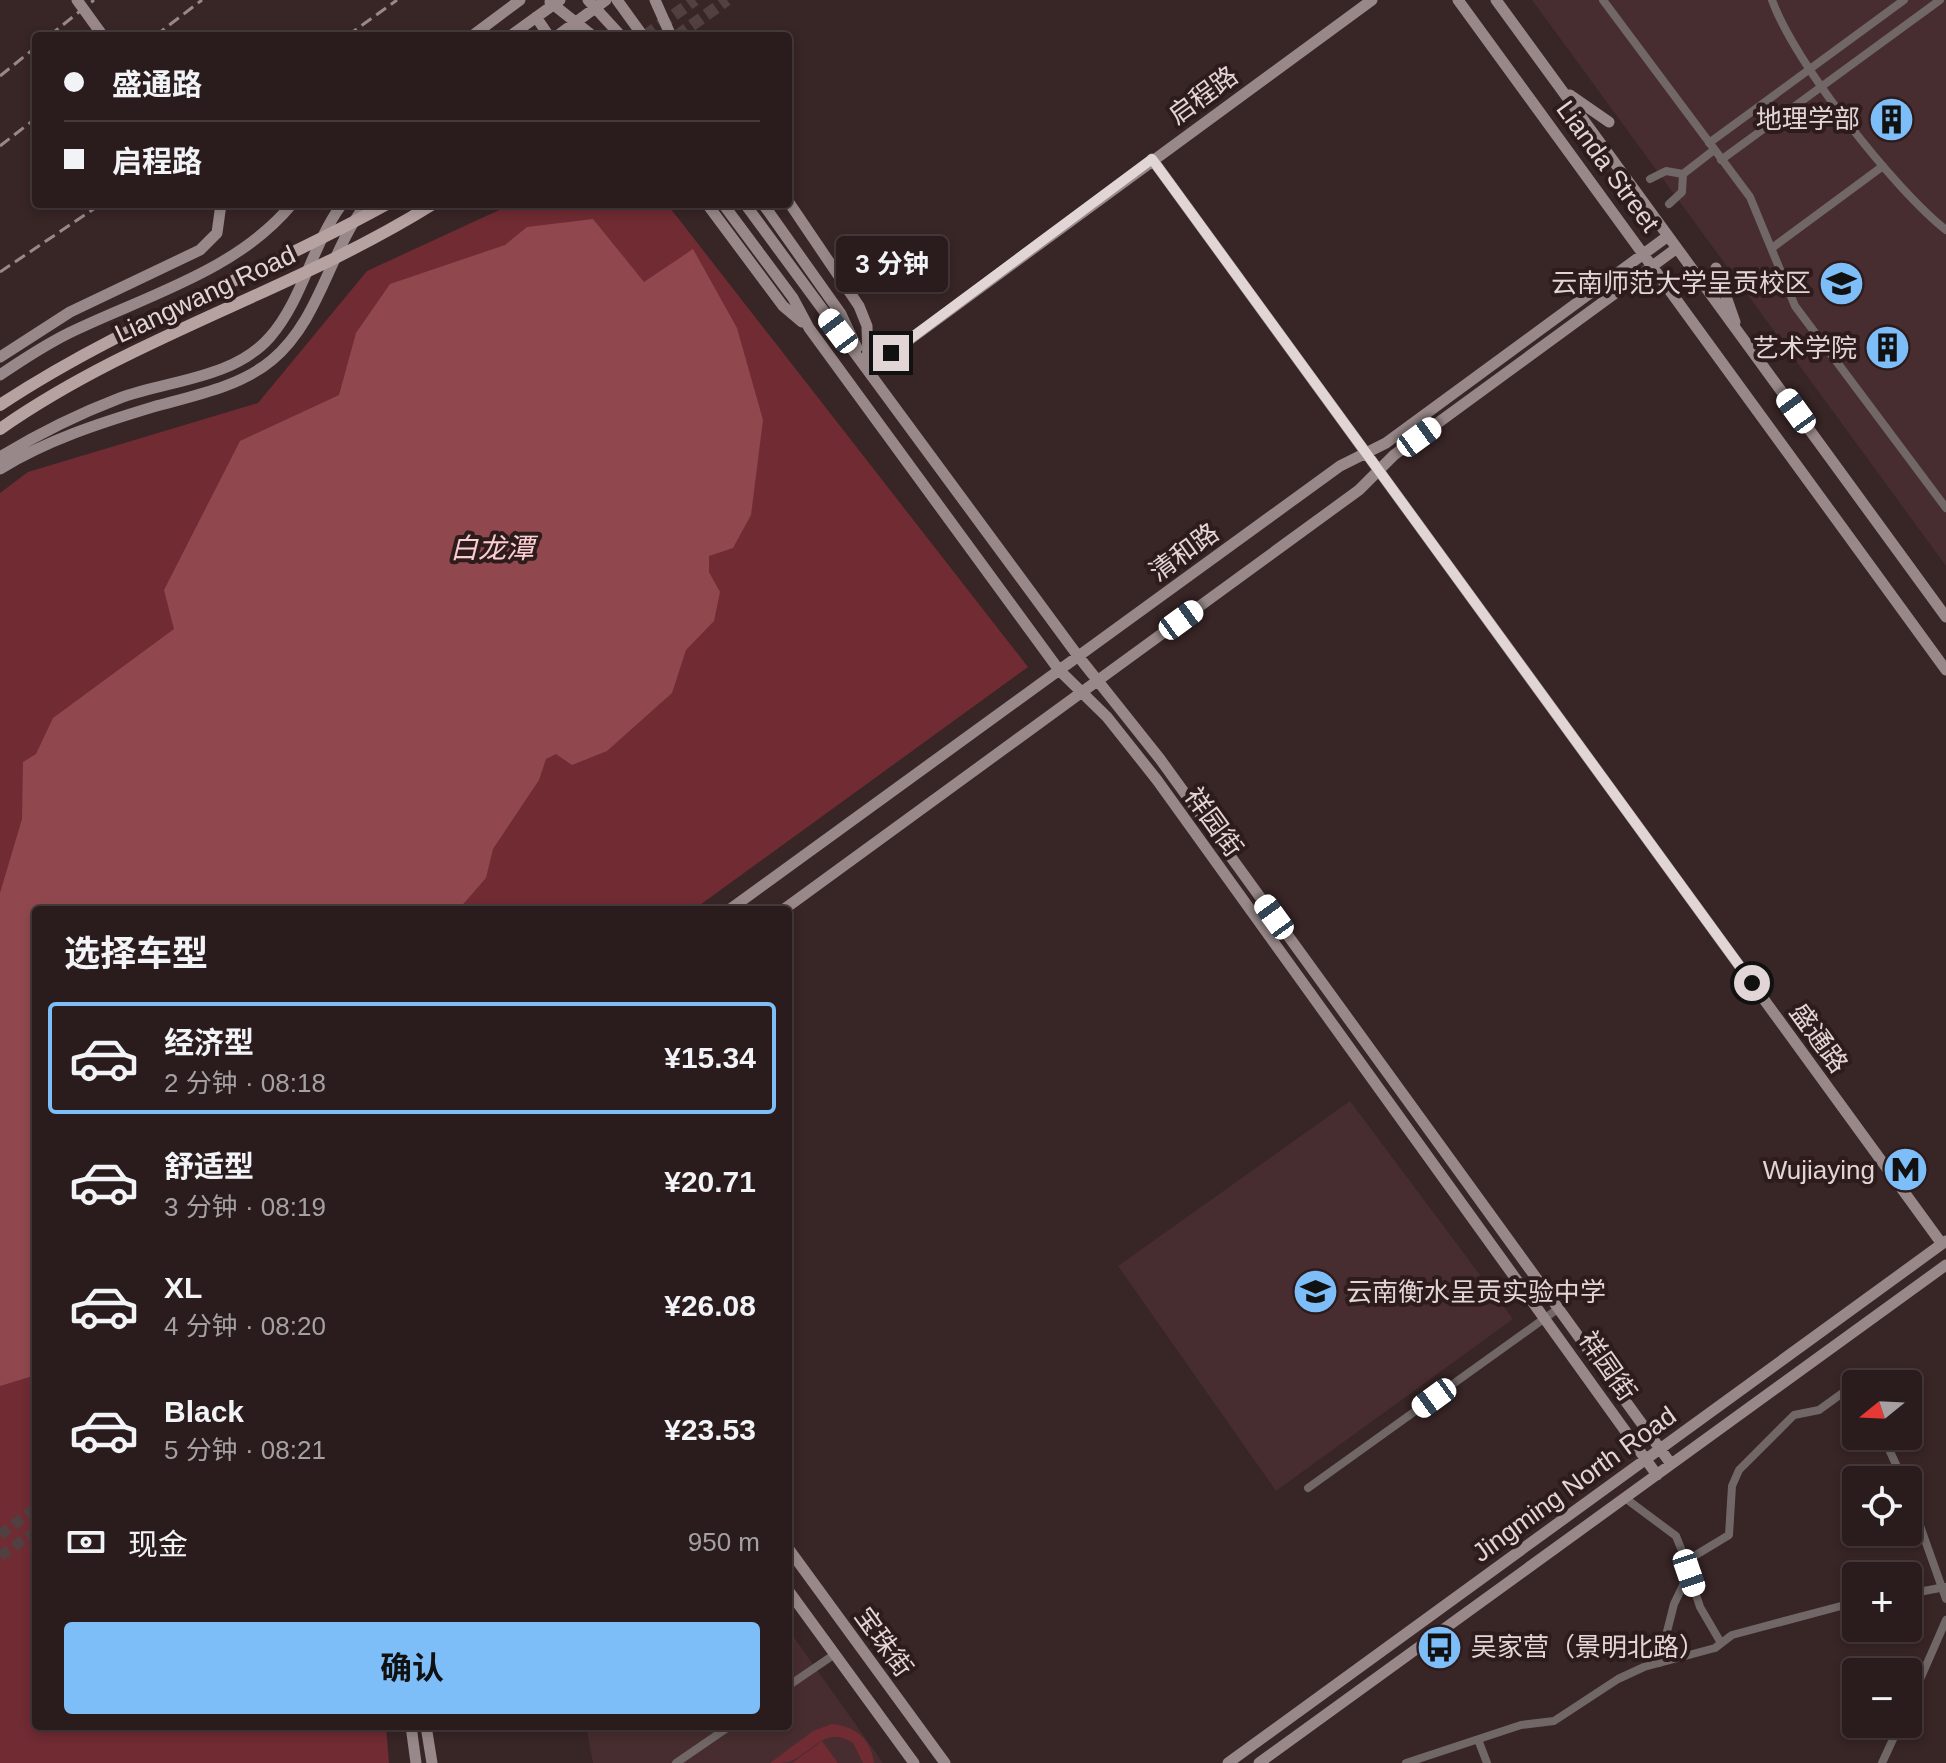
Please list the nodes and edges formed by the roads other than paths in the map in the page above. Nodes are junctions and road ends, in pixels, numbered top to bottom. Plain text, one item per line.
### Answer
1 (77, 0) edge
2 (520, 0) edge
3 (547, 0) edge
4 (560, 0) edge
5 (588, 0) edge
6 (606, 0) edge
7 (617, 0) edge
8 (655, 0) edge
9 (1372, 0) edge
10 (1458, 0) edge
11 (1496, 0) edge
12 (1603, 0) edge
13 (1772, 0) edge
14 (1904, 0) edge
15 (1940, 0) edge
16 (536, 17) junction
17 (100, 32) edge
18 (477, 32) edge
19 (515, 32) edge
20 (546, 32) edge
21 (562, 32) edge
22 (588, 32) edge
23 (617, 32) edge
24 (640, 32) edge
25 (669, 32) edge
26 (1811, 68) junction
27 (1823, 85) junction
28 (1562, 90) junction
29 (1609, 122) dead end
30 (1712, 147) junction
31 (1152, 159) junction
32 (1721, 160) junction
33 (1883, 166) junction
34 (1683, 174) junction
35 (1650, 179) dead end
36 (1669, 204) dead end
37 (792, 207) edge
38 (221, 208) edge
39 (291, 208) edge
40 (339, 208) edge
41 (363, 208) edge
42 (379, 208) edge
43 (426, 208) edge
44 (710, 208) edge
45 (726, 208) edge
46 (748, 208) edge
47 (766, 208) edge
48 (1946, 230) edge
49 (1668, 236) junction
50 (1677, 248) junction
51 (1772, 248) junction
52 (1645, 253) junction
53 (1653, 265) junction
54 (1716, 268) dead end
55 (809, 328) junction
56 (1739, 334) junction
57 (0, 357) edge
58 (868, 370) junction
59 (0, 375) edge
60 (0, 405) edge
61 (0, 429) edge
62 (1366, 453) junction
63 (0, 457) edge
64 (0, 469) edge
65 (1379, 470) junction
66 (1946, 508) edge
67 (1946, 617) edge
68 (1078, 656) junction
69 (1059, 670) junction
70 (1946, 670) edge
71 (1099, 680) junction
72 (1082, 692) junction
73 (734, 906) edge
74 (788, 906) edge
75 (1944, 1242) edge
76 (1946, 1265) edge
77 (1559, 1308) junction
78 (1546, 1317) junction
79 (1842, 1393) edge
80 (1660, 1448) junction
81 (1646, 1459) junction
82 (1671, 1464) junction
83 (1657, 1475) junction
84 (1308, 1488) dead end
85 (1625, 1498) junction
86 (1922, 1529) edge
87 (792, 1553) edge
88 (1686, 1561) junction
89 (1689, 1573) junction
90 (1944, 1588) edge
91 (1922, 1592) edge
92 (792, 1595) edge
93 (1946, 1599) edge
94 (1842, 1606) edge
95 (1946, 1620) edge
96 (1721, 1643) junction
97 (835, 1654) junction
98 (1659, 1663) junction
99 (1922, 1675) edge
100 (792, 1683) edge
101 (412, 1730) edge
102 (427, 1730) edge
103 (724, 1730) edge
104 (1894, 1738) edge
105 (1479, 1742) junction
106 (416, 1763) edge
107 (432, 1763) edge
108 (676, 1763) edge
109 (914, 1763) edge
110 (945, 1763) edge
111 (1228, 1763) edge
112 (1259, 1763) edge
113 (1406, 1763) edge
114 (1487, 1763) edge
115 (1882, 1763) edge

1 - 17 main road
2 - 18 main road
3 - 22 main road
4 - 16 main road
5 - 23 main road
6 - 21 main road
7 - 24 main road
8 - 25 main road
9 - 31 main road, 启程路
10 - 52 main road, Lianda Street
11 - 28 main road, Lianda Street
12 - 30 street
13 - 26 street
14 - 26 street
15 - 27 street
16 - 19 main road
16 - 20 main road
26 - 27 street
26 - 30 street
27 - 32 street
27 - 33 street
28 - 29 main road
28 - 49 main road, Lianda Street
30 - 32 street
30 - 34 street
31 - 58 main road, 启程路
31 - 62 main road, 盛通路
32 - 51 street
33 - 48 street
33 - 51 street
34 - 35 street
34 - 36 street
37 - 58 main road
38 - 57 main road
39 - 59 main road, Liangwang Road
40 - 63 main road
41 - 64 main road
42 - 60 main road, Liangwang Road
43 - 61 main road, Liangwang Road
44 - 55 main road
45 - 55 main road, 祥园街
46 - 58 main road
47 - 58 main road
49 - 50 main road, Lianda Street
49 - 52 main road, 清和路
50 - 53 main road, 清和路
50 - 56 main road, Lianda Street
51 - 66 street
52 - 53 main road, Lianda Street
52 - 62 main road, 清和路
53 - 65 main road, 清和路
53 - 70 main road, Lianda Street
54 - 56 main road
55 - 69 main road, 祥园街
56 - 67 main road, Lianda Street
58 - 68 main road, 祥园街
62 - 65 main road, 盛通路
62 - 68 main road, 清和路
65 - 71 main road, 清和路
65 - 75 main road, 盛通路
68 - 69 main road, 清和路
68 - 71 main road, 祥园街
69 - 72 main road, 祥园街
69 - 73 main road, 清和路
71 - 72 main road, 清和路
71 - 77 main road, 祥园街
72 - 74 main road, 清和路
72 - 78 main road, 祥园街
75 - 80 main road, Jingming North Road
76 - 82 main road, Jingming North Road
77 - 78 street
77 - 80 main road, 祥园街
78 - 81 main road, 祥园街
78 - 84 street
79 - 88 street
80 - 81 main road, Jingming North Road
80 - 82 main road, 祥园街
81 - 83 main road, 祥园街
81 - 111 main road, Jingming North Road
82 - 83 main road, Jingming North Road
83 - 85 main road, Jingming North Road
85 - 88 street
85 - 112 main road, Jingming North Road
86 - 90 street
87 - 110 main road, 宝珠街
88 - 89 street
89 - 96 street
89 - 98 street
90 - 91 street
90 - 93 street
92 - 97 main road, 宝珠街
94 - 96 street
95 - 99 street
96 - 98 street
97 - 100 street
97 - 109 main road, 宝珠街
98 - 105 street
101 - 106 main road
102 - 107 main road
103 - 108 street
104 - 115 street
105 - 113 street
105 - 114 street

